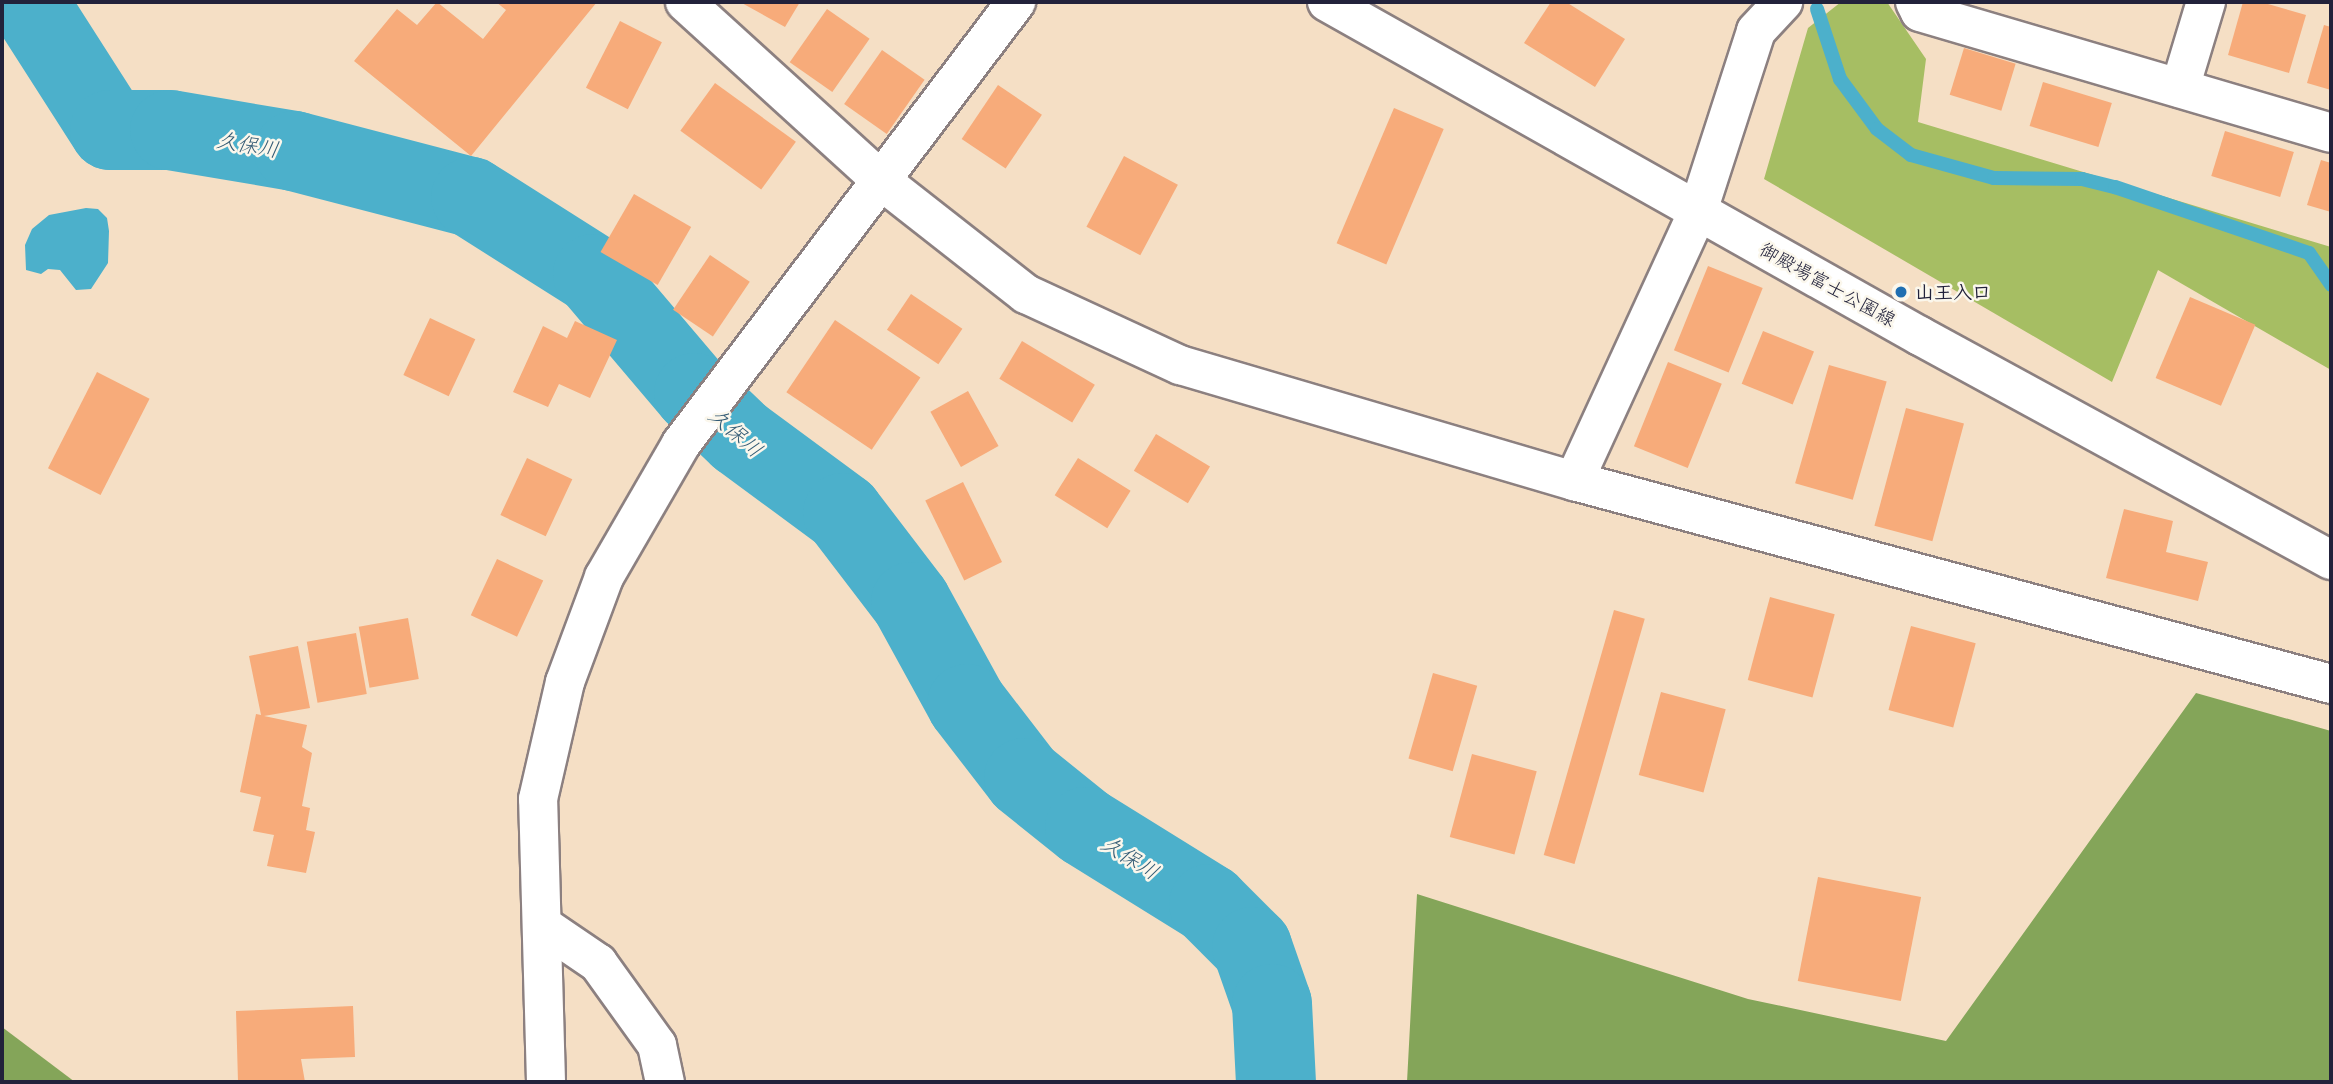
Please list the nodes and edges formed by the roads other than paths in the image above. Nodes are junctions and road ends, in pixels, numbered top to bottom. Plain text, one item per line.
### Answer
1 (685, 2) edge
2 (1016, 2) edge
3 (1328, 2) edge
4 (1783, 2) edge
5 (1915, 2) edge
6 (2206, 2) edge
7 (2180, 88) junction
8 (2331, 133) edge
9 (883, 181) junction
10 (1698, 211) junction
11 (1574, 481) junction
12 (2331, 560) edge
13 (2331, 684) edge
14 (542, 925) junction
15 (546, 1082) edge
16 (665, 1082) edge

1 - 9 street
2 - 9 street
3 - 10 street, 御殿場富士公園線
4 - 10 street
5 - 7 street
6 - 7 street
7 - 8 street
9 - 11 street
9 - 14 street
10 - 11 street
10 - 12 street, 御殿場富士公園線
11 - 13 street
14 - 15 street
14 - 16 street

